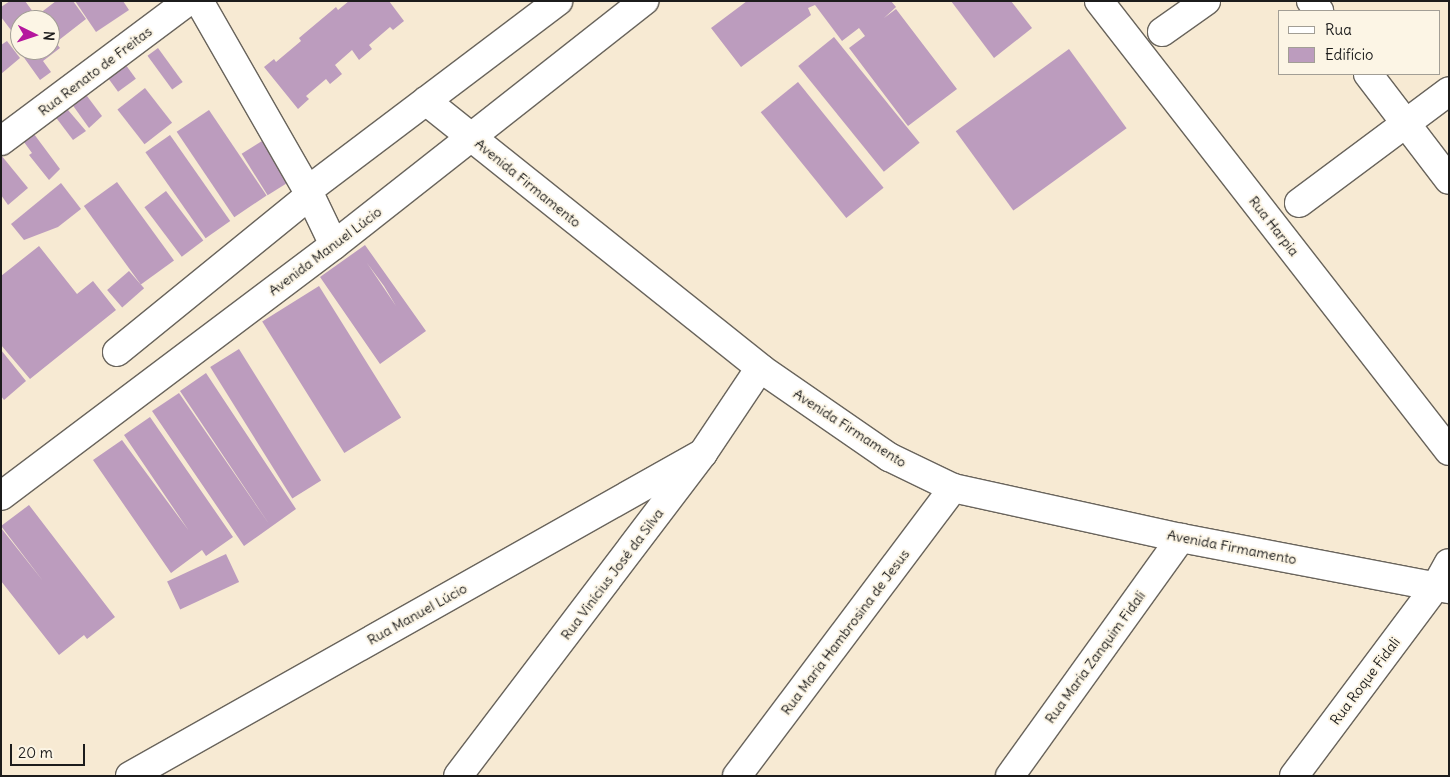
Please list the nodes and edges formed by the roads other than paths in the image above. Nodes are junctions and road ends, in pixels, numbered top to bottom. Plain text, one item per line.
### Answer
1 (188, 1) edge
2 (199, 1) edge
3 (558, 1) edge
4 (644, 1) edge
5 (1099, 1) edge
6 (1206, 1) edge
7 (1162, 32) dead end
8 (1369, 75) edge
9 (1449, 92) edge
10 (426, 101) junction
11 (1406, 123) junction
12 (472, 139) junction
13 (1, 141) edge
14 (1449, 180) edge
15 (309, 193) junction
16 (1299, 203) dead end
17 (334, 245) junction
18 (117, 352) dead end
19 (760, 368) junction
20 (1449, 451) edge
21 (703, 453) junction
22 (953, 488) junction
23 (1, 496) edge
24 (1181, 538) junction
25 (1445, 579) edge
26 (130, 776) edge
27 (458, 776) edge
28 (737, 776) edge
29 (1010, 776) edge
30 (1294, 776) edge

1 - 13 street, Rua Renato de Freitas
2 - 15 street
3 - 10 street
4 - 12 street, Avenida Manuel Lúcio
5 - 20 street, Rua Harpia
6 - 7 street
8 - 11 street
9 - 11 street
10 - 12 street, Avenida Firmamento
10 - 15 street
11 - 14 street
11 - 16 street
12 - 17 street, Avenida Manuel Lúcio
12 - 19 street, Avenida Firmamento
15 - 17 street
15 - 18 street
17 - 23 street, Avenida Manuel Lúcio
19 - 21 street, Rua Vinícius José da Silva
19 - 22 street, Avenida Firmamento
21 - 26 street, Rua Manuel Lúcio
21 - 27 street, Rua Vinícius José da Silva
22 - 24 street, Avenida Firmamento
22 - 28 street, Rua Maria Hambrosina de Jesus
24 - 25 street, Avenida Firmamento
24 - 29 street, Rua Maria Zanquim Fidali
25 - 30 street, Rua Roque Fidali

